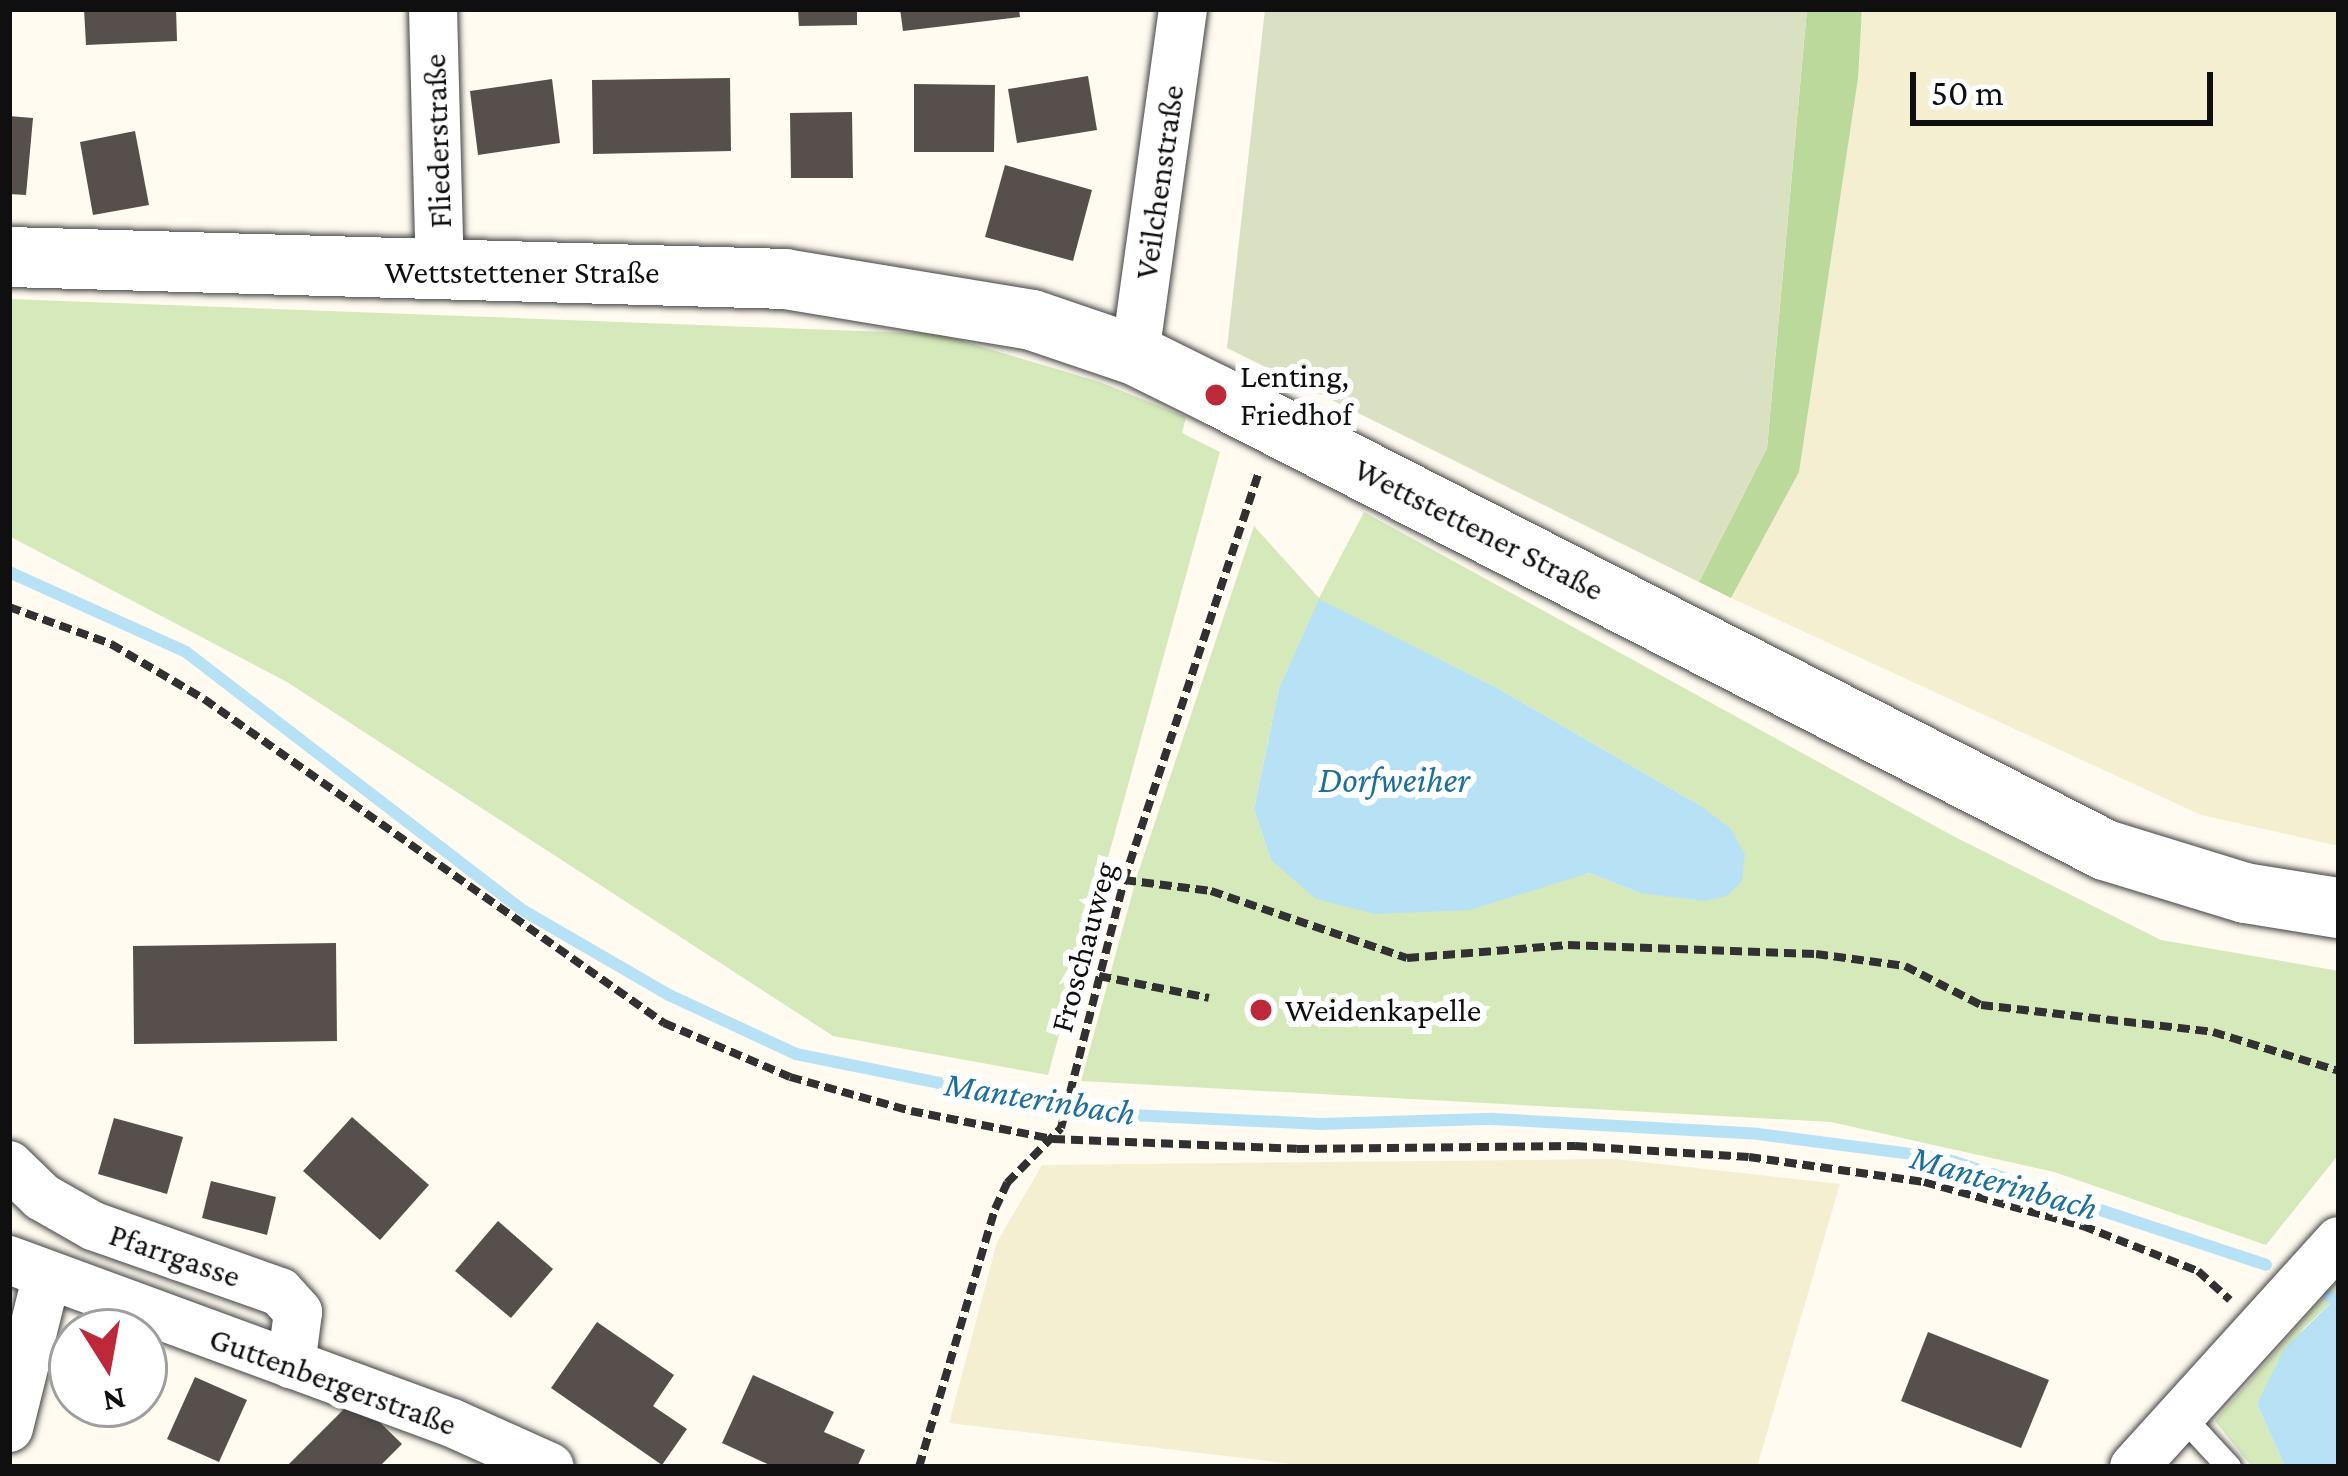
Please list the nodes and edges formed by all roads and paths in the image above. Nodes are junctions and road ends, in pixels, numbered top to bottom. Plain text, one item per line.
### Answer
1 (433, 9) edge
2 (1183, 9) edge
3 (9, 257) edge
4 (440, 274) junction
5 (1135, 355) junction
6 (1274, 424) junction
7 (9, 607) edge
8 (1124, 880) junction
9 (2339, 908) edge
10 (1099, 976) junction
11 (1209, 998) dead end
12 (2339, 1072) edge
13 (1054, 1138) junction
14 (9, 1165) edge
15 (2339, 1241) edge
16 (28, 1269) edge
17 (2252, 1334) junction
18 (292, 1366) junction
19 (2181, 1415) junction
20 (9, 1427) edge
21 (550, 1467) edge
22 (919, 1467) edge
23 (2134, 1467) edge
24 (2229, 1467) edge

1 - 4 street, Fliederstraße
2 - 5 street, Veilchenstraße
3 - 4 street, Wettstettener Straße
4 - 5 street, Wettstettener Straße
5 - 6 street, Wettstettener Straße
6 - 8 path, Froschauweg
6 - 9 street, Wettstettener Straße
7 - 13 path
8 - 10 path, Froschauweg
8 - 12 path
10 - 11 path
10 - 13 path, Froschauweg
13 - 17 path
13 - 22 path, Froschauweg
14 - 18 street, Pfarrgasse
15 - 17 street
16 - 18 street, Guttenbergerstraße
16 - 20 street, Guttenbergerstraße
17 - 19 street
18 - 21 street, Guttenbergerstraße
19 - 23 street
19 - 24 lane

